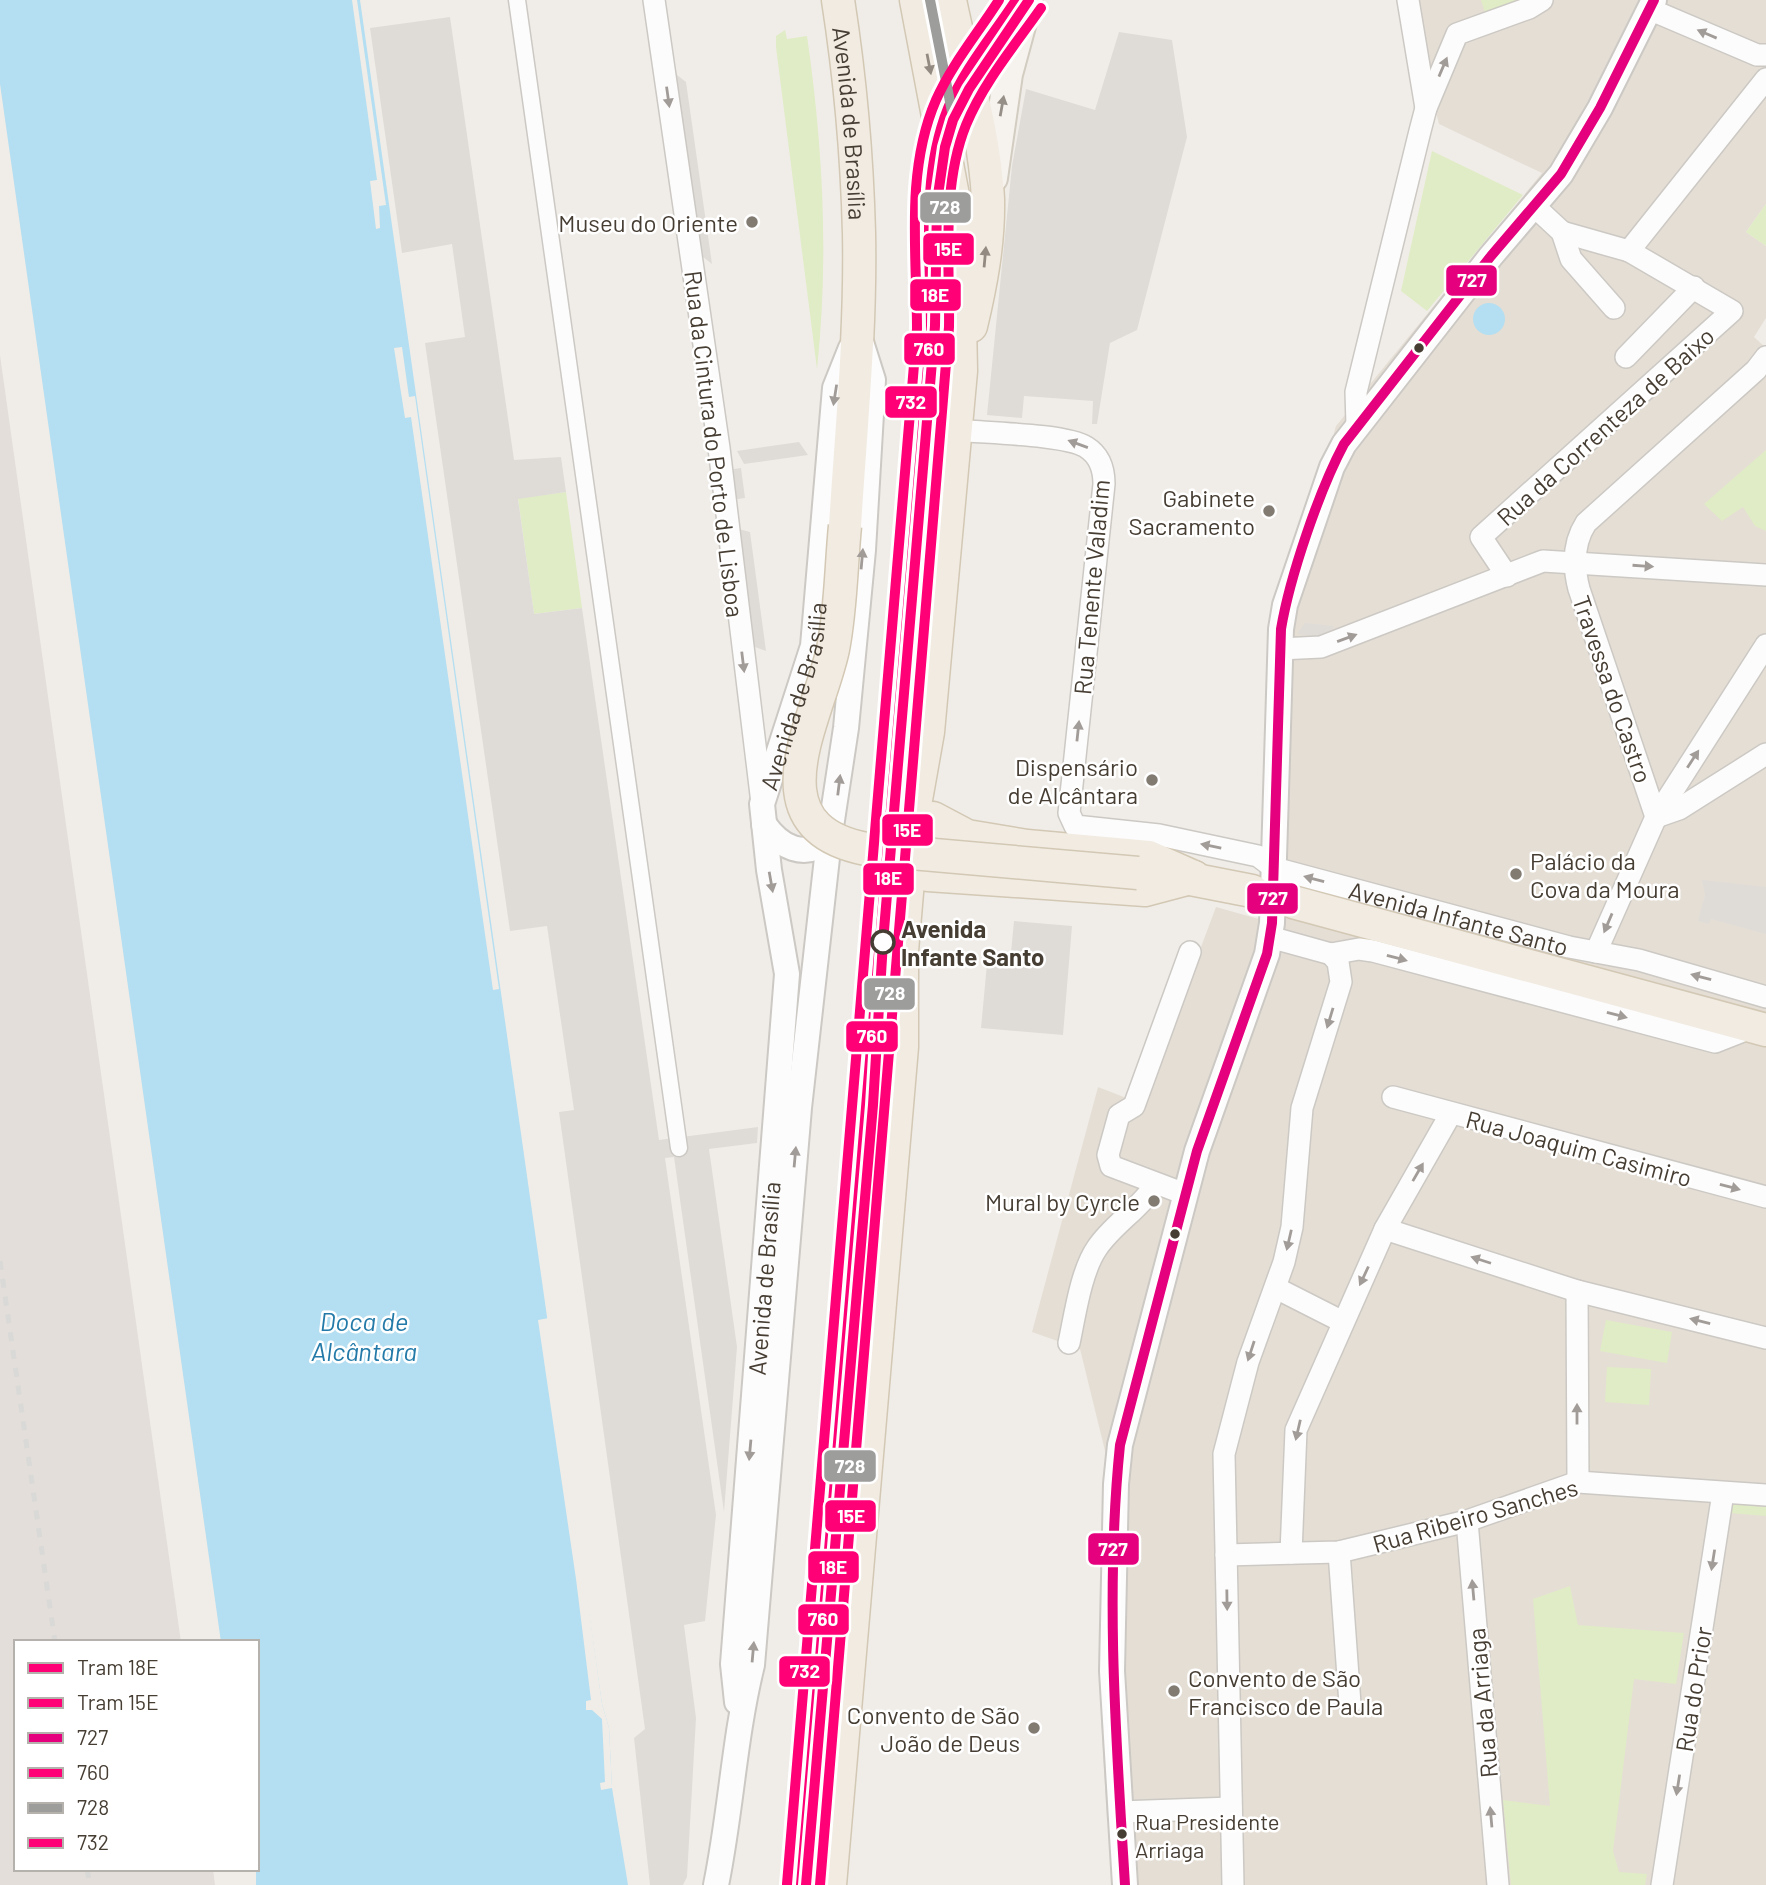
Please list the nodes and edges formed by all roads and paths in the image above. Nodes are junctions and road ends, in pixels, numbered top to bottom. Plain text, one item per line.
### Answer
1 (517, 0) edge
2 (654, 0) edge
3 (838, 0) edge
4 (916, 0) edge
5 (950, 0) edge
6 (1016, 0) edge
7 (1028, 0) edge
8 (1408, 0) edge
9 (1542, 0) edge
10 (1651, 4) edge
11 (1766, 55) edge
12 (966, 75) junction
13 (1766, 79) edge
14 (1426, 108) junction
15 (941, 128) junction
16 (1542, 197) junction
17 (988, 223) junction
18 (1562, 232) junction
19 (1629, 251) junction
20 (1694, 287) junction
21 (1614, 308) dead end
22 (858, 331) junction
23 (1626, 357) dead end
24 (1766, 357) edge
25 (961, 371) junction
26 (1357, 425) junction
27 (956, 430) junction
28 (1575, 561) junction
29 (1766, 575) edge
30 (1507, 576) junction
31 (1766, 645) edge
32 (1280, 649) junction
33 (1766, 754) edge
34 (763, 814) junction
35 (924, 814) junction
36 (1656, 817) junction
37 (1072, 823) joint
38 (829, 840) junction
39 (1274, 868) junction
40 (928, 875) junction
41 (1194, 877) junction
42 (1252, 891) dead end
43 (1278, 921) junction
44 (1190, 952) dead end
45 (1596, 952) junction
46 (1331, 954) junction
47 (1766, 996) edge
48 (1760, 1028) edge
49 (902, 1047) junction
50 (1393, 1097) dead end
51 (789, 1107) junction
52 (1450, 1115) junction
53 (679, 1148) dead end
54 (1156, 1184) junction
55 (1185, 1194) junction
56 (1766, 1197) edge
57 (1385, 1229) junction
58 (1276, 1288) junction
59 (1577, 1291) junction
60 (1343, 1322) junction
61 (1766, 1338) edge
62 (1069, 1343) dead end
63 (1578, 1482) junction
64 (1723, 1493) junction
65 (1766, 1495) edge
66 (1467, 1521) junction
67 (1339, 1552) junction
68 (1291, 1553) junction
69 (1226, 1555) junction
70 (1350, 1704) dead end
71 (1231, 1808) junction
72 (1120, 1812) junction
73 (716, 1885) edge
74 (830, 1885) edge
75 (1125, 1885) edge
76 (1233, 1885) edge
77 (1498, 1885) edge
78 (1662, 1885) edge

1 - 53 street
2 -> 34 street, Rua da Cintura do Porto de Lisboa
3 - 22 main road, Avenida de Brasília
4 -> 15 main road
5 - 12 main road
6 - 12 main road
17 -> 7 main road
8 - 14 street
14 -> 9 street
11 -> 10 street
10 - 16 street
12 - 15 main road
12 - 17 main road
13 - 19 street
14 - 26 street
15 - 25 main road
16 - 18 street
16 - 26 street
25 -> 17 main road
18 - 19 street
18 - 21 street
19 - 20 street
20 - 23 street
20 - 30 street, Rua da Correnteza de Baixo
22 -> 34 street, Avenida de Brasília
38 -> 22 street, Avenida de Brasília
22 - 41 main road, bridge
24 - 28 street
25 - 27 main road
26 - 32 street
27 - 35 main road
37 -> 27 street, Rua Tenente Valadim
28 -> 29 street
28 - 30 street
28 - 36 street, Travessa do Castro
32 -> 30 street
36 -> 31 street
32 - 39 street
33 - 36 street
34 - 38 street
34 -> 51 street, Avenida de Brasília
35 - 40 main road
35 - 41 main road
35 - 49 main road
36 -> 45 street
39 -> 37 street, Avenida Infante Santo
38 - 51 street, Avenida de Brasília
39 - 43 street
45 -> 39 street, Avenida Infante Santo
40 - 41 main road
40 - 49 main road
41 - 42 main road
43 - 46 street, Avenida Infante Santo
43 - 48 main road, Avenida Infante Santo
43 - 55 street
44 - 54 street
47 -> 45 street, Avenida Infante Santo
46 -> 48 street, Avenida Infante Santo
46 -> 58 street
49 - 74 main road
50 - 52 street, Rua Joaquim Casimiro
51 - 73 street, Avenida de Brasília
52 -> 56 street, Rua Joaquim Casimiro
57 -> 52 street
54 - 55 street
54 - 62 street
55 - 72 street
59 -> 57 street
57 -> 60 street
58 - 60 street
58 -> 69 street
61 -> 59 street
63 -> 59 street
60 -> 68 street
63 - 64 street, Rua Ribeiro Sanches
63 - 66 street, Rua Ribeiro Sanches
64 - 65 street, Rua Ribeiro Sanches
64 -> 78 street, Rua do Prior
66 - 67 street, Rua Ribeiro Sanches
77 -> 66 street, Rua da Arriaga
67 - 68 street, Rua Ribeiro Sanches
67 - 70 street
68 - 69 street, Rua Ribeiro Sanches
69 -> 71 street
71 - 72 street
71 - 76 street
72 - 75 street

